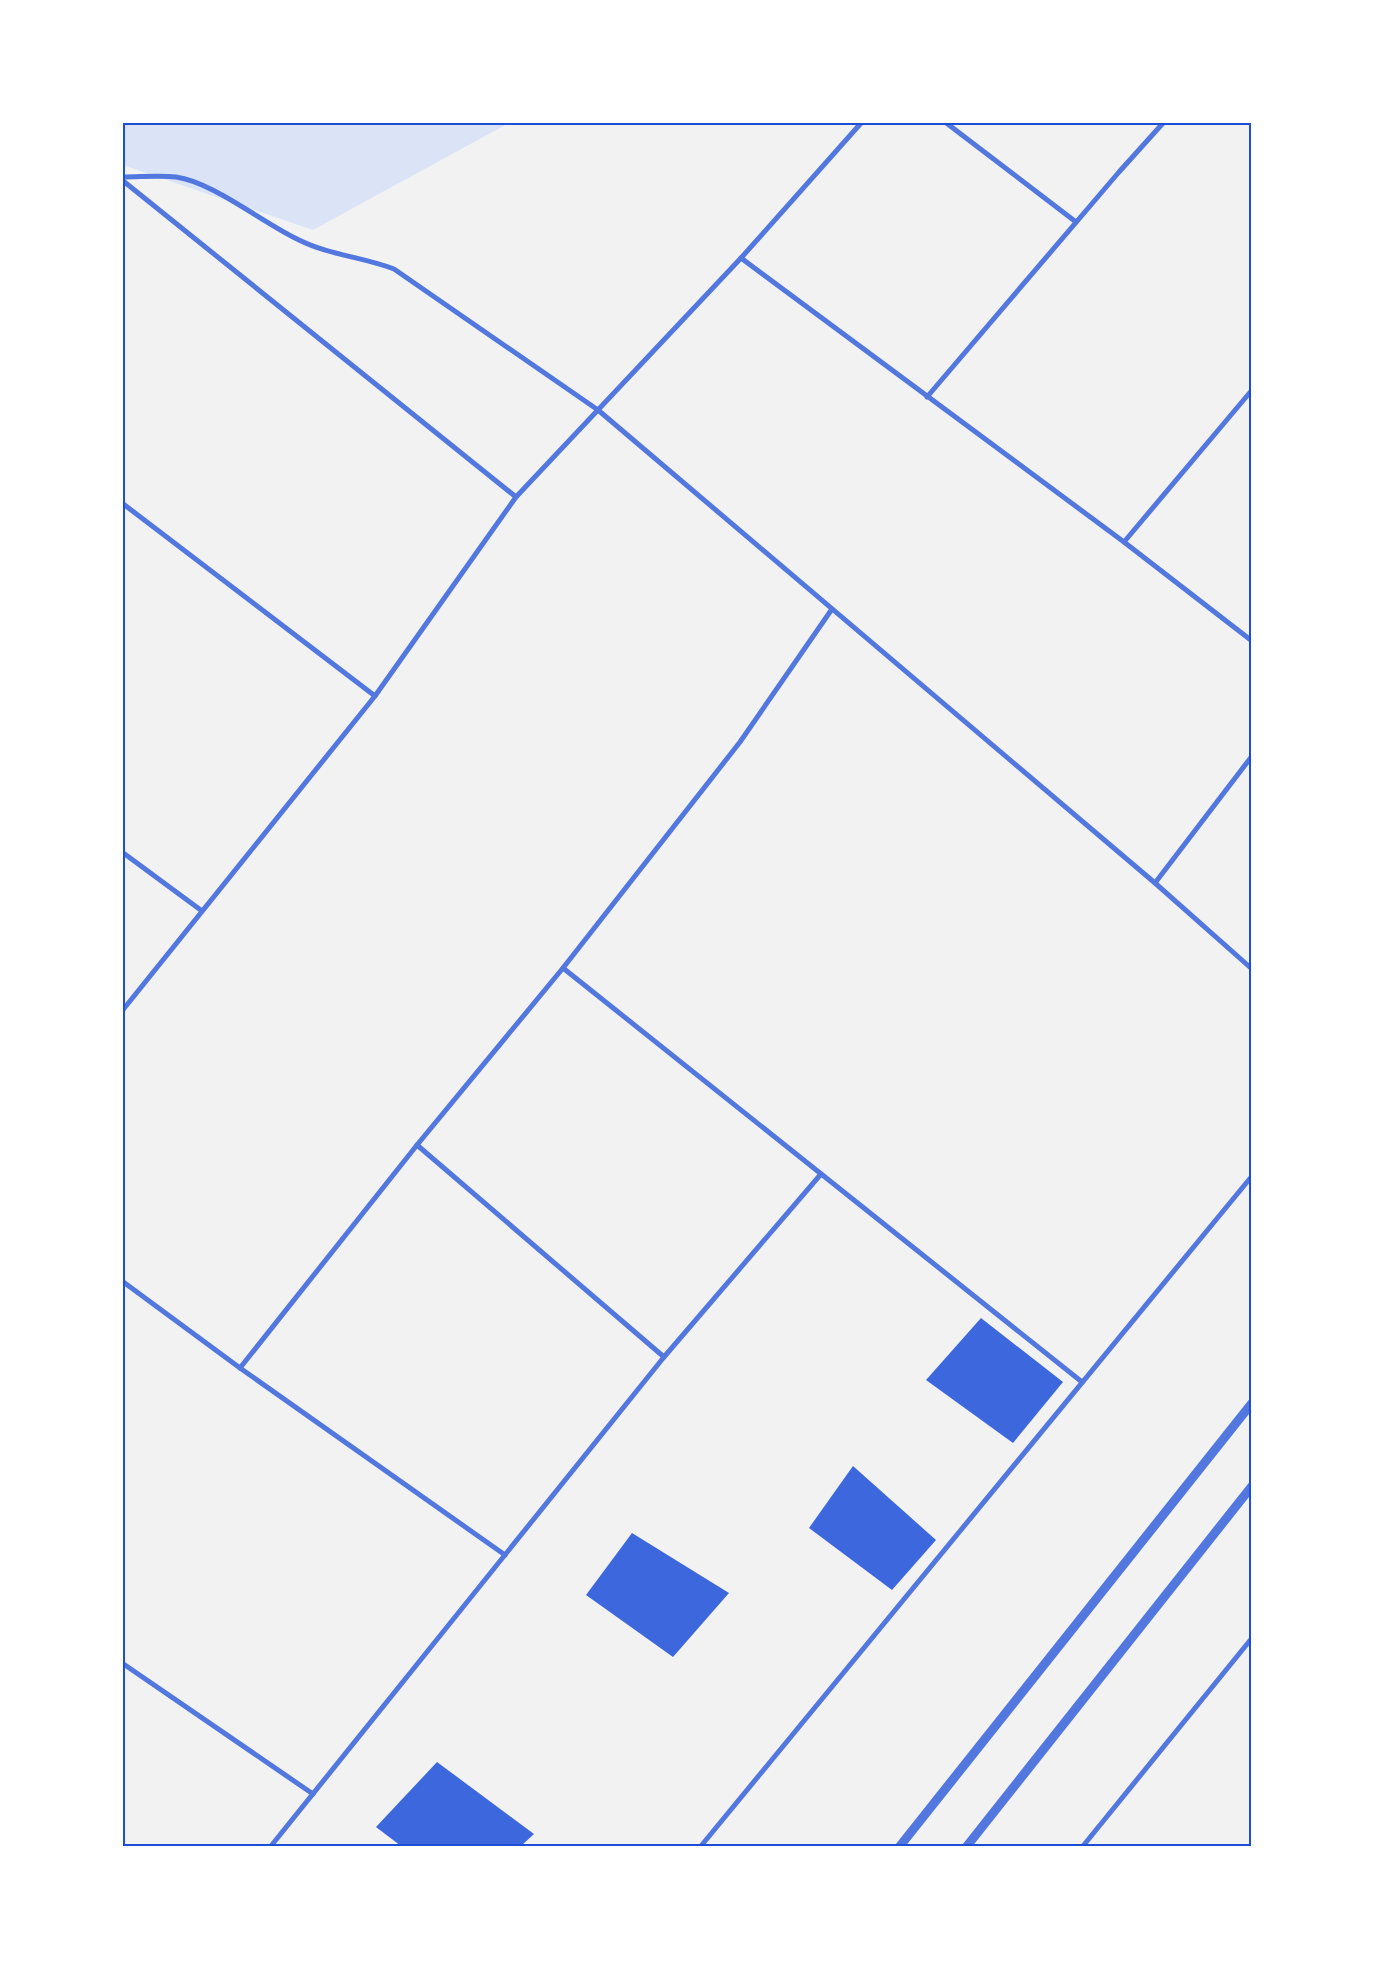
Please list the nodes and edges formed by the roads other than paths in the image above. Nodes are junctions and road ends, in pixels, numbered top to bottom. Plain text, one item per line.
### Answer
1 (862, 122) edge
2 (945, 122) edge
3 (1164, 122) edge
4 (122, 178) edge
5 (1076, 222) junction
6 (741, 258) junction
7 (1252, 390) edge
8 (927, 397) junction
9 (598, 410) junction
10 (516, 497) junction
11 (122, 503) edge
12 (1124, 542) junction
13 (832, 609) junction
14 (1252, 641) edge
15 (374, 696) junction
16 (1252, 756) edge
17 (122, 852) edge
18 (1155, 883) junction
19 (202, 911) junction
20 (563, 968) junction
21 (1252, 968) edge
22 (122, 1011) edge
23 (417, 1145) junction
24 (821, 1174) junction
25 (1252, 1176) edge
26 (122, 1280) edge
27 (664, 1357) junction
28 (240, 1368) junction
29 (1082, 1382) junction
30 (1252, 1403) edge
31 (1252, 1486) edge
32 (505, 1554) junction
33 (1252, 1638) edge
34 (122, 1663) edge
35 (313, 1794) junction
36 (271, 1846) edge
37 (701, 1846) edge
38 (900, 1846) edge
39 (966, 1846) edge
40 (1083, 1846) edge

1 - 6 street
2 - 5 street
3 - 5 street
4 - 9 street
4 - 10 street
5 - 8 street
6 - 8 street
6 - 9 street
7 - 12 street
8 - 12 street
9 - 10 street
9 - 13 street
10 - 15 street
11 - 15 street
12 - 14 street
13 - 18 street
13 - 20 street
15 - 19 street
16 - 18 street
17 - 19 street
18 - 21 street
19 - 22 street
20 - 23 street
20 - 24 street
23 - 27 street
23 - 28 street
24 - 27 street
24 - 29 street
25 - 29 street
26 - 28 street
27 - 32 street
28 - 32 street
29 - 37 street
30 - 38 street
31 - 39 street
32 - 35 street
33 - 40 street
34 - 35 street
35 - 36 street

